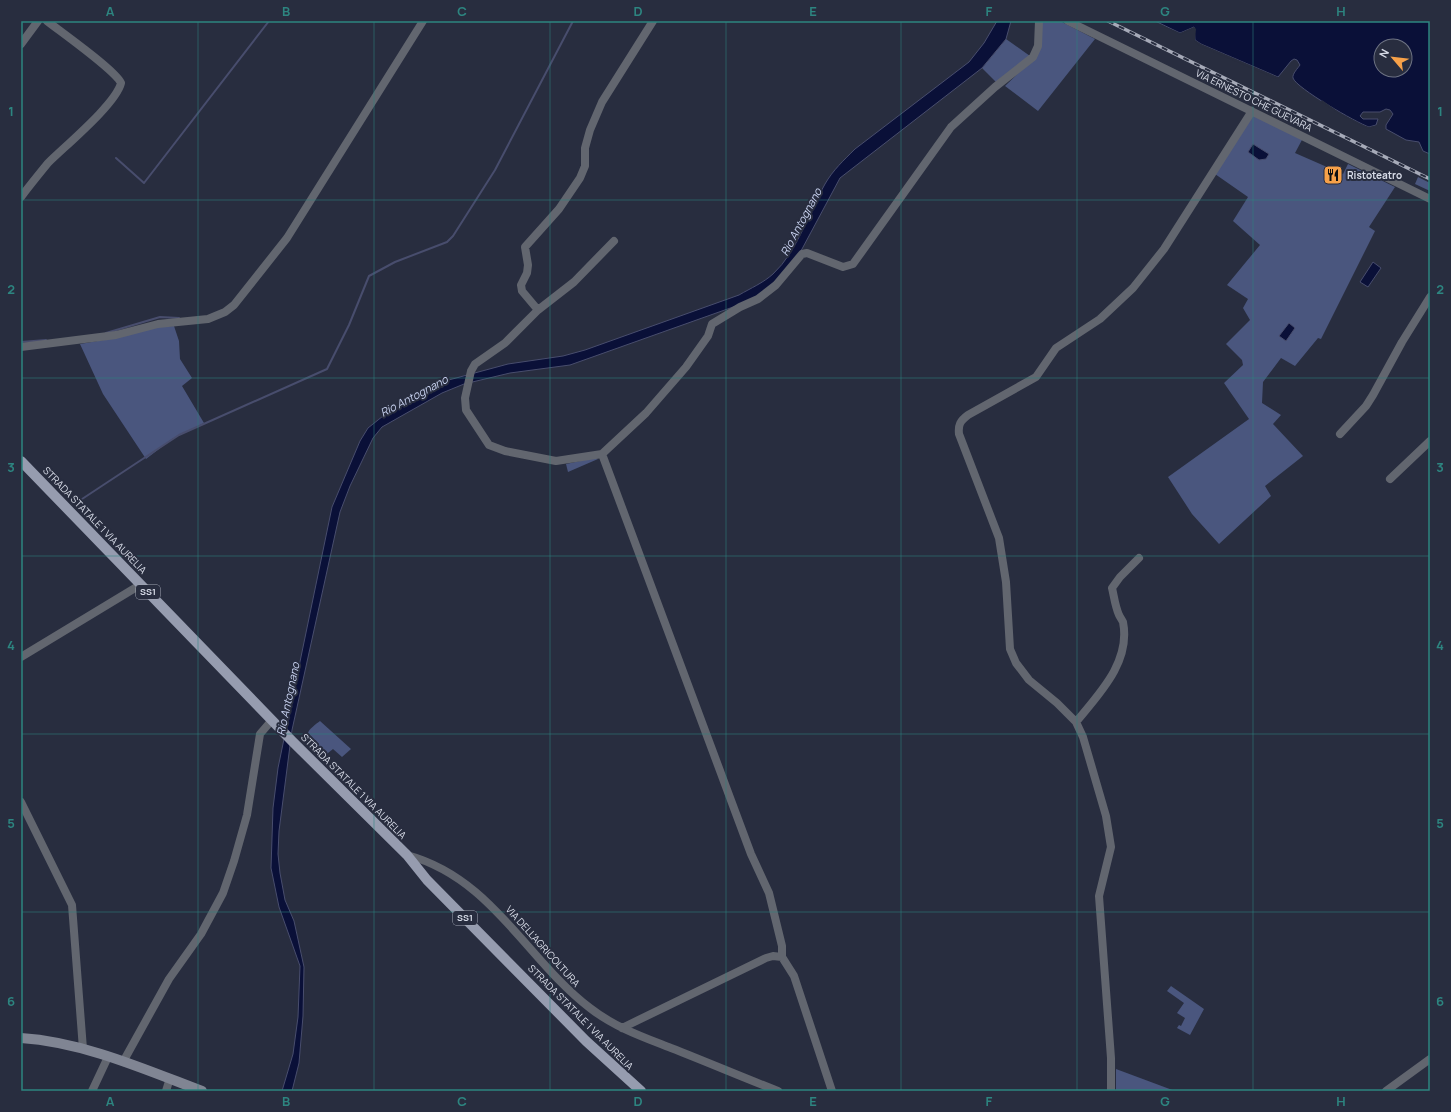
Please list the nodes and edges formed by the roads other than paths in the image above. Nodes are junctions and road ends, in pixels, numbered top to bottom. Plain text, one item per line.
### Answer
1 (38, 21) edge
2 (46, 21) edge
3 (423, 21) edge
4 (653, 21) edge
5 (1039, 21) edge
6 (1068, 21) edge
7 (21, 44) edge
8 (1252, 111) junction
9 (21, 197) edge
10 (1430, 199) edge
11 (614, 241) dead end
12 (1430, 297) edge
13 (538, 310) junction
14 (21, 347) edge
15 (1340, 434) dead end
16 (1430, 441) edge
17 (602, 454) junction
18 (21, 461) edge
19 (1390, 480) dead end
20 (1139, 558) dead end
21 (140, 585) junction
22 (21, 657) edge
23 (273, 721) junction
24 (1076, 722) junction
25 (21, 802) edge
26 (407, 855) junction
27 (782, 957) junction
28 (622, 1028) junction
29 (21, 1038) edge
30 (83, 1049) junction
31 (108, 1057) junction
32 (1430, 1059) edge
33 (123, 1062) junction
34 (170, 1078) junction
35 (92, 1091) edge
36 (166, 1091) edge
37 (202, 1091) edge
38 (641, 1091) edge
39 (778, 1091) edge
40 (832, 1091) edge
41 (1112, 1091) edge
42 (1386, 1091) edge

1 - 7 street
2 - 9 street
3 - 14 street
4 - 13 street
5 - 17 street
6 - 8 street, VIA ERNESTO CHE GUEVARA
8 - 10 street, VIA ERNESTO CHE GUEVARA
8 - 24 street
11 - 13 street
12 - 15 street
13 - 17 street
16 - 19 street
17 - 27 street
18 - 21 main road, STRADA STATALE 1 VIA AURELIA / SS1
20 - 24 street
21 - 22 street
21 - 23 main road, STRADA STATALE 1 VIA AURELIA / SS1
23 - 26 main road, STRADA STATALE 1 VIA AURELIA / SS1
23 - 33 street
24 - 41 street
25 - 30 street
26 - 28 street, VIA DELL'AGRICOLTURA
26 - 38 main road, STRADA STATALE 1 VIA AURELIA / SS1
27 - 28 street
27 - 40 street
28 - 39 street, VIA DELL'AGRICOLTURA
29 - 30 street
30 - 31 street
31 - 33 street
31 - 35 street
32 - 42 street
33 - 34 street
34 - 36 street
34 - 37 street

